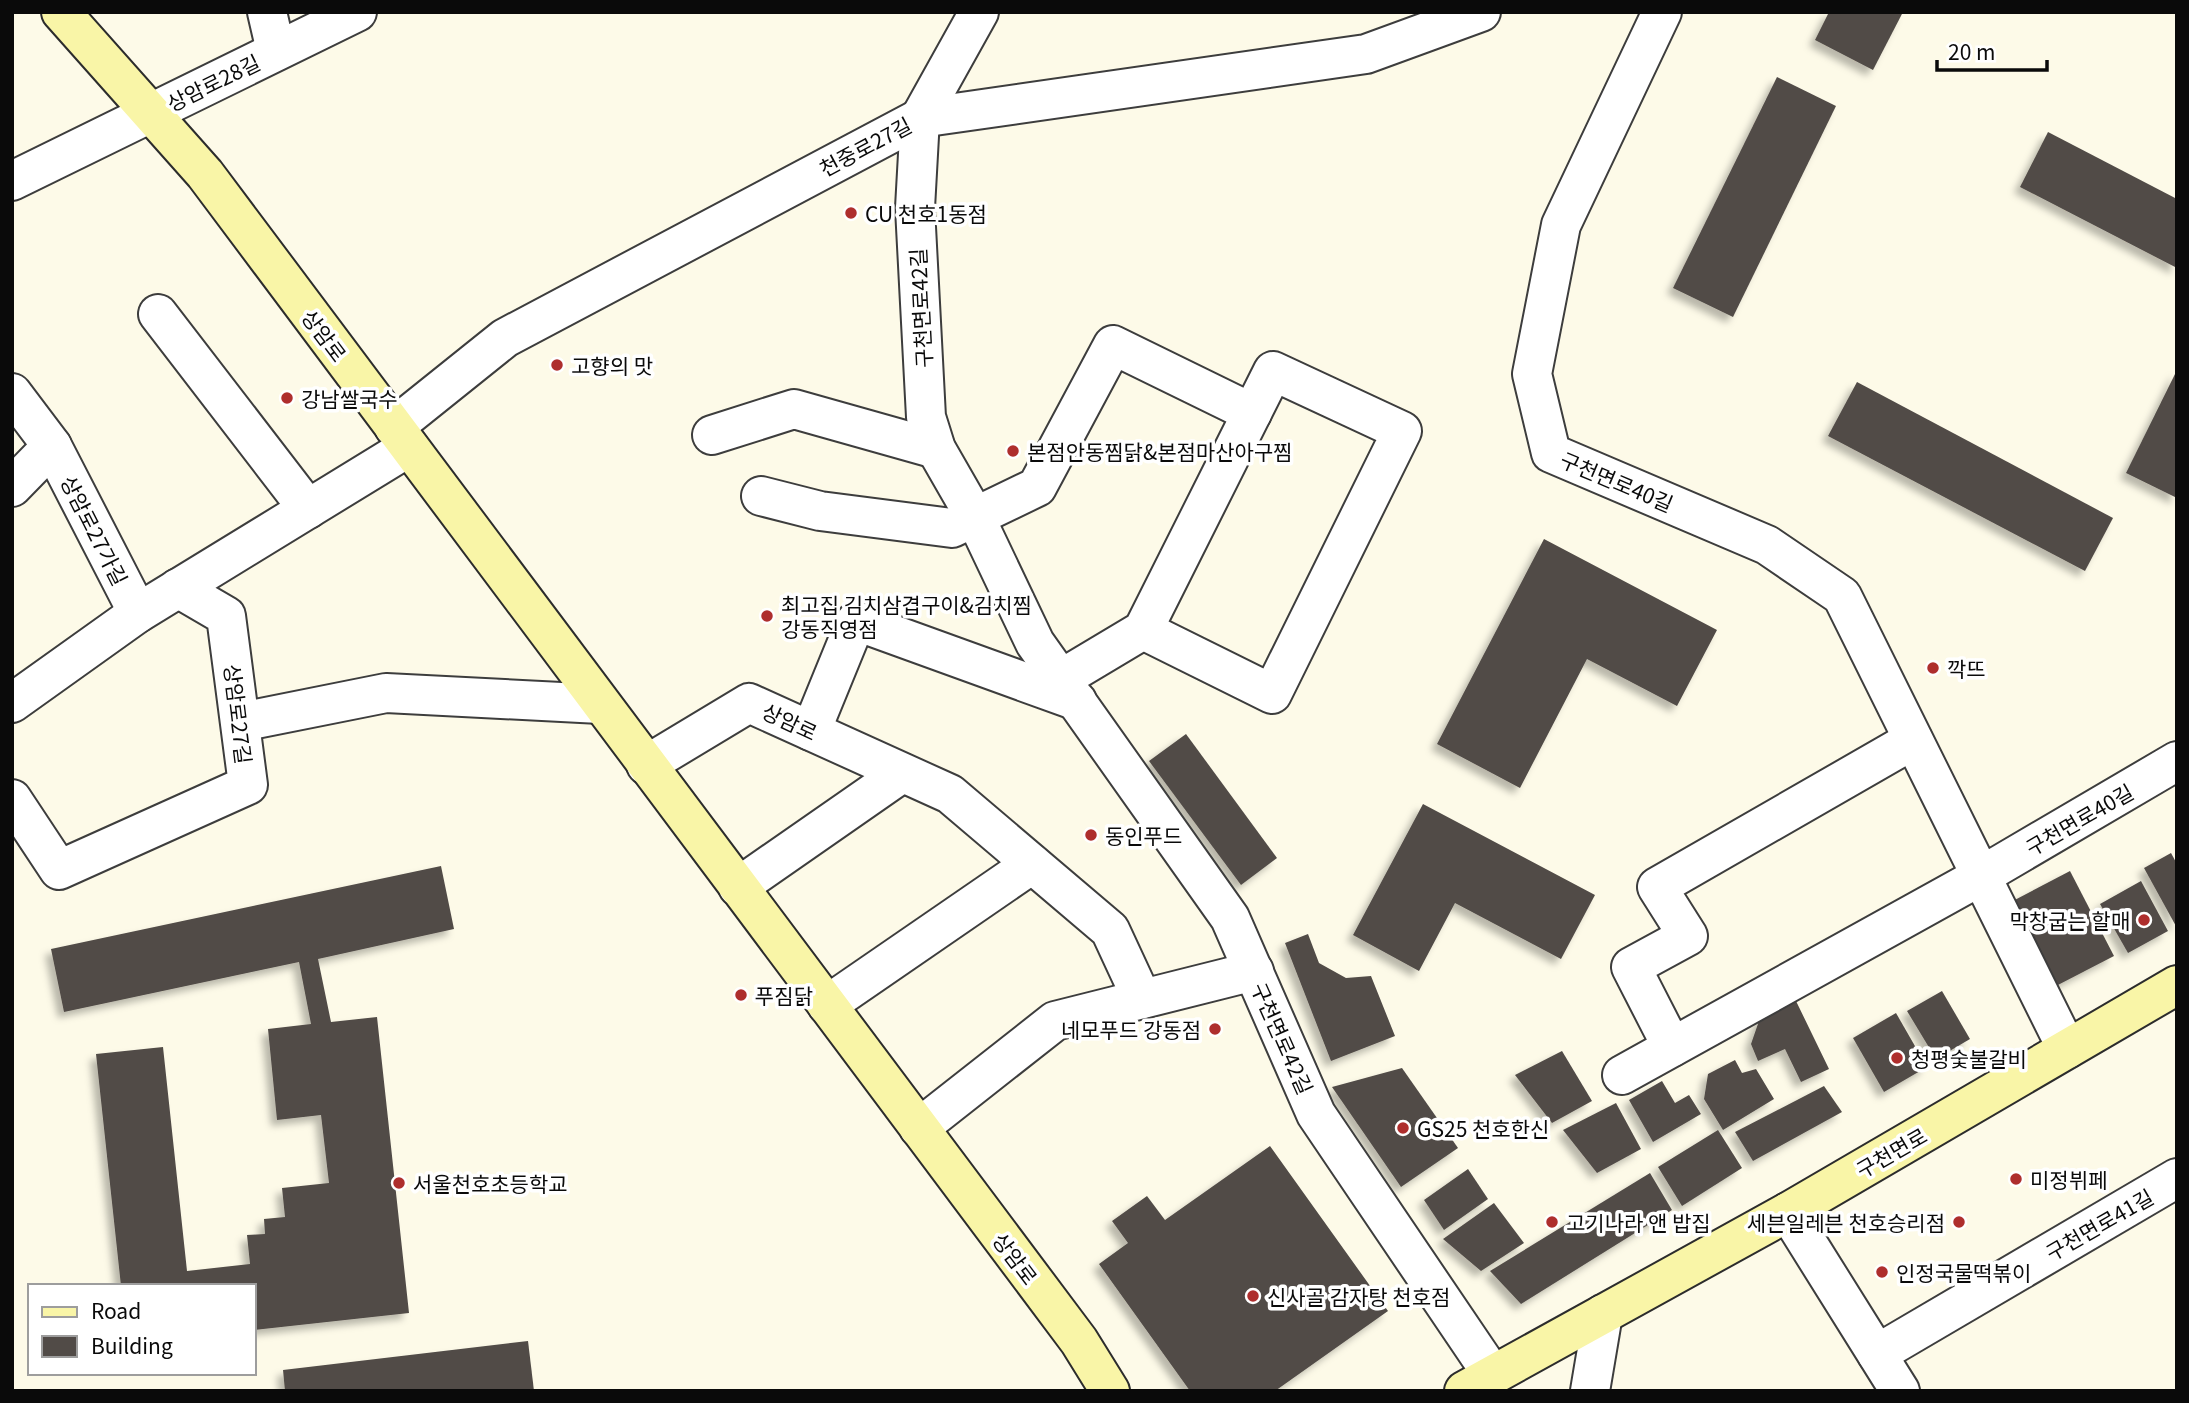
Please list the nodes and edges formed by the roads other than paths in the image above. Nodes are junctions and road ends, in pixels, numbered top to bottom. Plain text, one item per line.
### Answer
1 (61, 12) edge
2 (267, 12) edge
3 (357, 12) edge
4 (979, 12) edge
5 (1481, 12) edge
6 (1662, 12) edge
7 (276, 51) junction
8 (150, 113) junction
9 (920, 118) junction
10 (12, 181) edge
11 (158, 314) dead end
12 (12, 393) edge
13 (1252, 413) junction
14 (712, 435) dead end
15 (401, 437) junction
16 (52, 446) junction
17 (936, 449) junction
18 (12, 487) edge
19 (761, 496) dead end
20 (308, 509) junction
21 (975, 517) junction
22 (178, 588) junction
23 (138, 613) junction
24 (1143, 630) junction
25 (1069, 690) junction
26 (12, 703) edge
27 (600, 704) junction
28 (241, 722) junction
29 (811, 731) junction
30 (1913, 740) junction
31 (2177, 761) edge
32 (646, 765) junction
33 (902, 773) junction
34 (12, 799) edge
35 (1032, 864) junction
36 (1981, 876) junction
37 (738, 887) junction
38 (1254, 971) junction
39 (2177, 985) edge
40 (1142, 999) junction
41 (827, 1005) junction
42 (1672, 1047) junction
43 (2067, 1049) junction
44 (1622, 1075) dead end
45 (919, 1128) junction
46 (2177, 1178) edge
47 (1788, 1212) junction
48 (1603, 1314) junction
49 (1877, 1354) junction
50 (1478, 1383) edge
51 (1110, 1391) edge
52 (1590, 1391) edge
53 (1900, 1391) edge

1 - 8 street, 상암로
2 - 7 street, 상암로28길
3 - 7 street, 상암로28길
4 - 9 street, 구천면로42길
5 - 9 street, 천중로27길
6 - 30 street, 구천면로40길
7 - 8 street, 상암로28길
8 - 10 street
8 - 15 street, 상암로
9 - 15 street, 천중로27길
9 - 17 street, 구천면로42길
11 - 20 street
12 - 16 street, 상암로27가길
13 - 21 street
13 - 24 street
13 - 24 street
14 - 17 street
15 - 20 street
15 - 27 street, 상암로
16 - 18 street, 상암로27가길
16 - 23 street, 상암로27가길
17 - 21 street, 구천면로42길
19 - 21 street
20 - 22 street
21 - 25 street, 구천면로42길
22 - 23 street
22 - 28 street, 상암로27길
23 - 26 street
24 - 25 street
25 - 29 street
25 - 38 street, 구천면로42길
27 - 28 street
27 - 32 street, 상암로
28 - 34 street, 상암로27길
29 - 32 street, 상암로
29 - 33 street, 상암로
30 - 36 street, 구천면로40길
30 - 42 street
31 - 36 street, 구천면로40길
32 - 37 street, 상암로
33 - 35 street, 상암로
33 - 37 street
35 - 40 street, 상암로
35 - 41 street
36 - 42 street, 구천면로40길
36 - 43 street, 구천면로40길
37 - 41 street, 상암로
38 - 40 street
38 - 50 street, 구천면로42길
39 - 43 street, 구천면로
40 - 45 street
41 - 45 street, 상암로
42 - 44 street, 구천면로40길
43 - 47 street, 구천면로
45 - 51 street, 상암로
46 - 49 street, 구천면로41길
47 - 48 street, 구천면로
47 - 49 street
48 - 50 street, 구천면로
48 - 52 street
49 - 53 street

